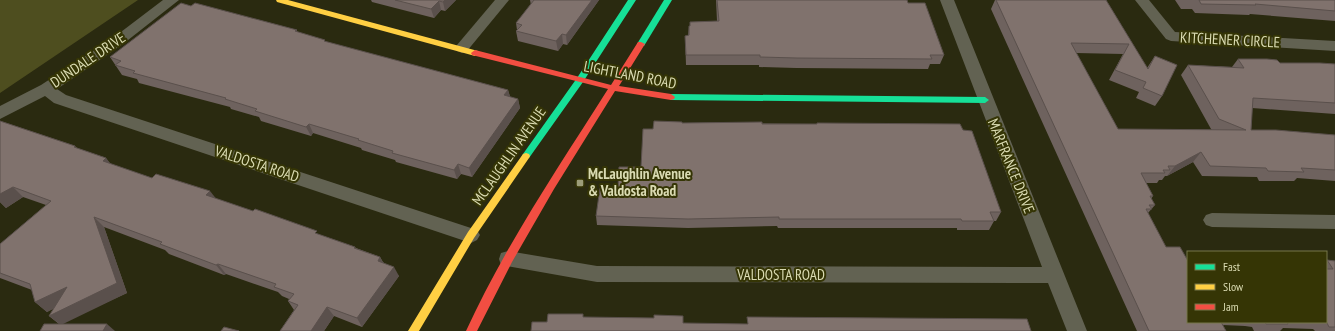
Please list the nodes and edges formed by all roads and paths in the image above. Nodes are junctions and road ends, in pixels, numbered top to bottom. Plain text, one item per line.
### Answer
1 (172, 0) edge
2 (280, 0) edge
3 (502, 0) edge
4 (632, 0) edge
5 (668, 0) edge
6 (947, 0) edge
7 (1142, 0) edge
8 (304, 3) edge
9 (1335, 46) edge
10 (462, 48) junction
11 (580, 80) junction
12 (614, 88) junction
13 (46, 89) junction
14 (985, 100) junction
15 (0, 113) edge
16 (1212, 220) dead end
17 (1335, 222) edge
18 (471, 235) junction
19 (508, 259) junction
20 (1056, 275) junction
21 (413, 331) edge
22 (471, 331) edge
23 (1077, 331) edge

1 - 13 street, DUNDALE DRIVE
2 - 8 main road, LIGHTLAND ROAD
3 - 10 street
4 - 11 main road, MCLAUGHLIN AVENUE
5 - 12 main road
6 - 14 street, MARFRANCE DRIVE
7 - 9 street, KITCHENER CIRCLE
8 - 10 main road, LIGHTLAND ROAD
10 - 11 main road, LIGHTLAND ROAD
11 - 12 main road, LIGHTLAND ROAD
11 - 18 main road, MCLAUGHLIN AVENUE
12 - 14 main road, LIGHTLAND ROAD
12 - 19 main road
13 - 15 street, DUNDALE DRIVE
13 - 18 street, VALDOSTA ROAD
14 - 20 street, MARFRANCE DRIVE
16 - 17 street
18 - 21 main road, MCLAUGHLIN AVENUE
19 - 20 street, VALDOSTA ROAD
19 - 22 main road
20 - 23 street, MARFRANCE DRIVE

